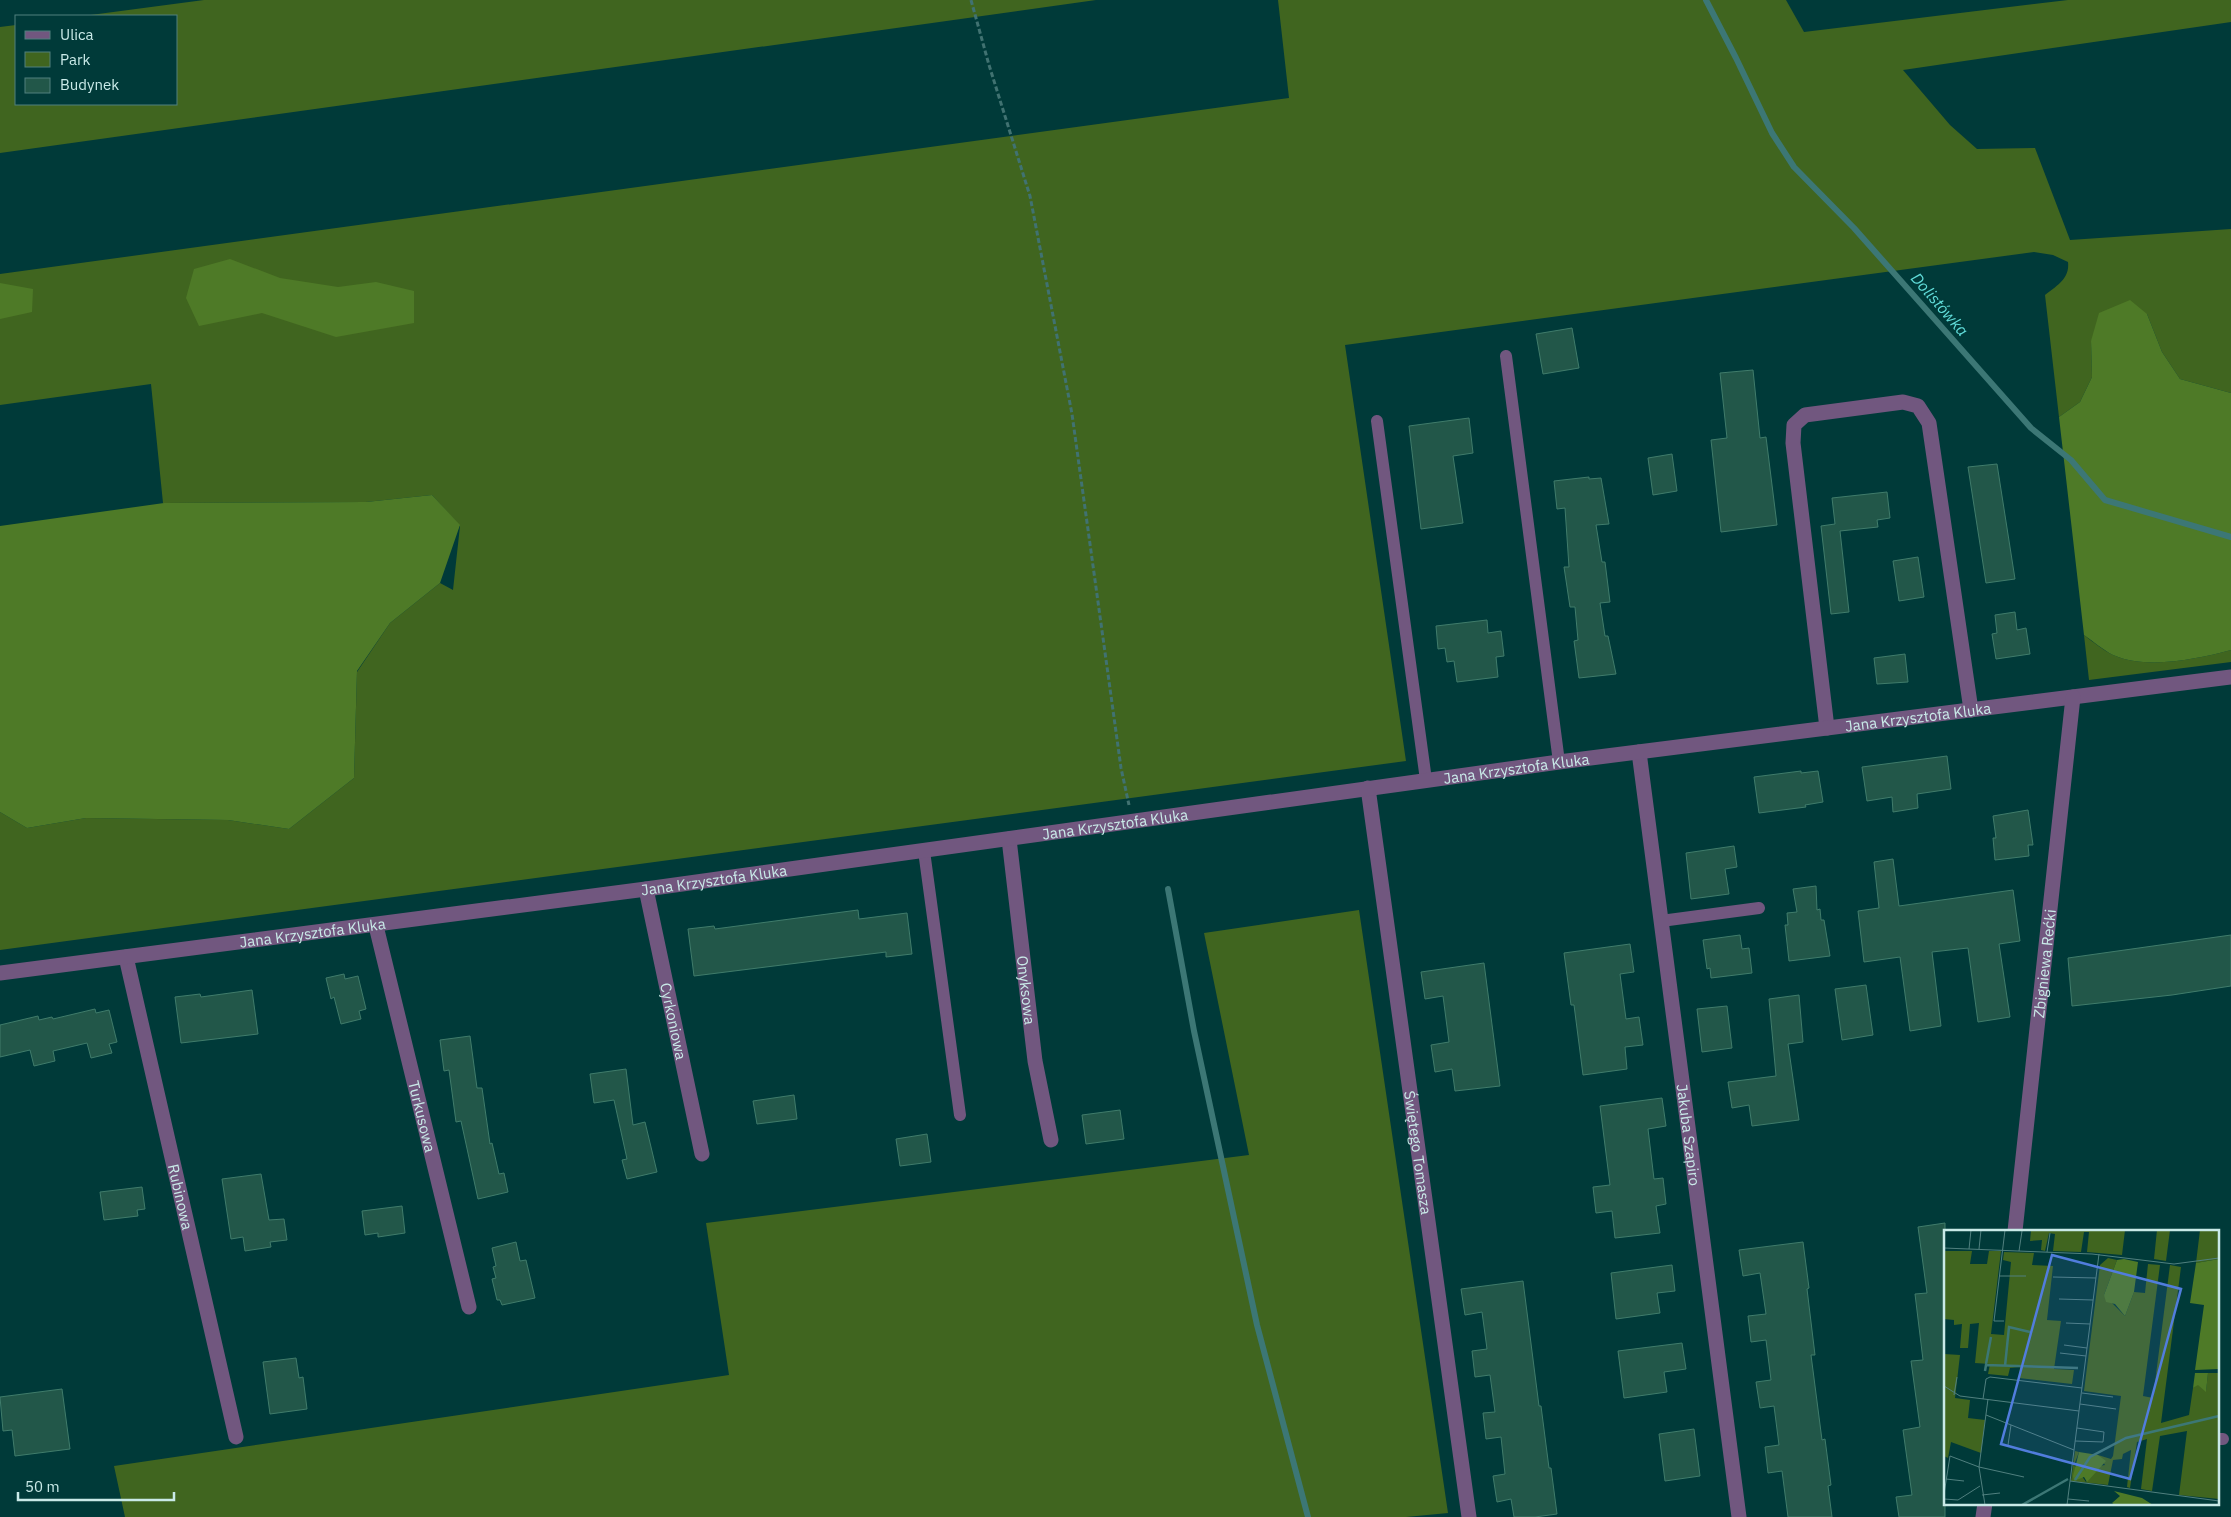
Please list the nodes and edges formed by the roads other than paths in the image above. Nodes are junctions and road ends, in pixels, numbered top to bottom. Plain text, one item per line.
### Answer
1 (1506, 356) dead end
2 (1377, 421) dead end
3 (2231, 677) edge
4 (2073, 697) junction
5 (1970, 710) junction
6 (1827, 728) junction
7 (1639, 752) junction
8 (1559, 762) junction
9 (1426, 780) junction
10 (1368, 788) junction
11 (1009, 840) junction
12 (924, 851) junction
13 (646, 889) junction
14 (1759, 908) dead end
15 (1661, 921) junction
16 (376, 926) junction
17 (126, 957) junction
18 (0, 973) edge
19 (960, 1116) dead end
20 (1051, 1140) dead end
21 (702, 1154) dead end
22 (2015, 1230) edge
23 (469, 1307) dead end
24 (236, 1437) dead end
25 (1985, 1504) edge
26 (1470, 1517) edge
27 (1739, 1517) edge
28 (1983, 1517) edge

1 - 8 lane
2 - 9 lane
3 - 4 street, Jana Krzysztofa Kluka
4 - 5 street, Jana Krzysztofa Kluka
4 - 22 street, Zbigniewa Rećki
5 - 6 street, Jana Krzysztofa Kluka
5 - 6 street
6 - 7 street, Jana Krzysztofa Kluka
7 - 8 street, Jana Krzysztofa Kluka
7 - 15 street, Jakuba Szapiro
8 - 9 street, Jana Krzysztofa Kluka
9 - 10 street, Jana Krzysztofa Kluka
10 - 11 street, Jana Krzysztofa Kluka
10 - 26 street, Świętego Tomasza
11 - 12 street, Jana Krzysztofa Kluka
11 - 20 street, Onyksowa
12 - 13 street, Jana Krzysztofa Kluka
12 - 19 lane
13 - 16 street, Jana Krzysztofa Kluka
13 - 21 street, Cyrkoniowa
14 - 15 lane
15 - 27 street, Jakuba Szapiro
16 - 17 street, Jana Krzysztofa Kluka
16 - 23 street, Turkusowa
17 - 18 street, Jana Krzysztofa Kluka
17 - 24 street, Rubinowa
25 - 28 street

